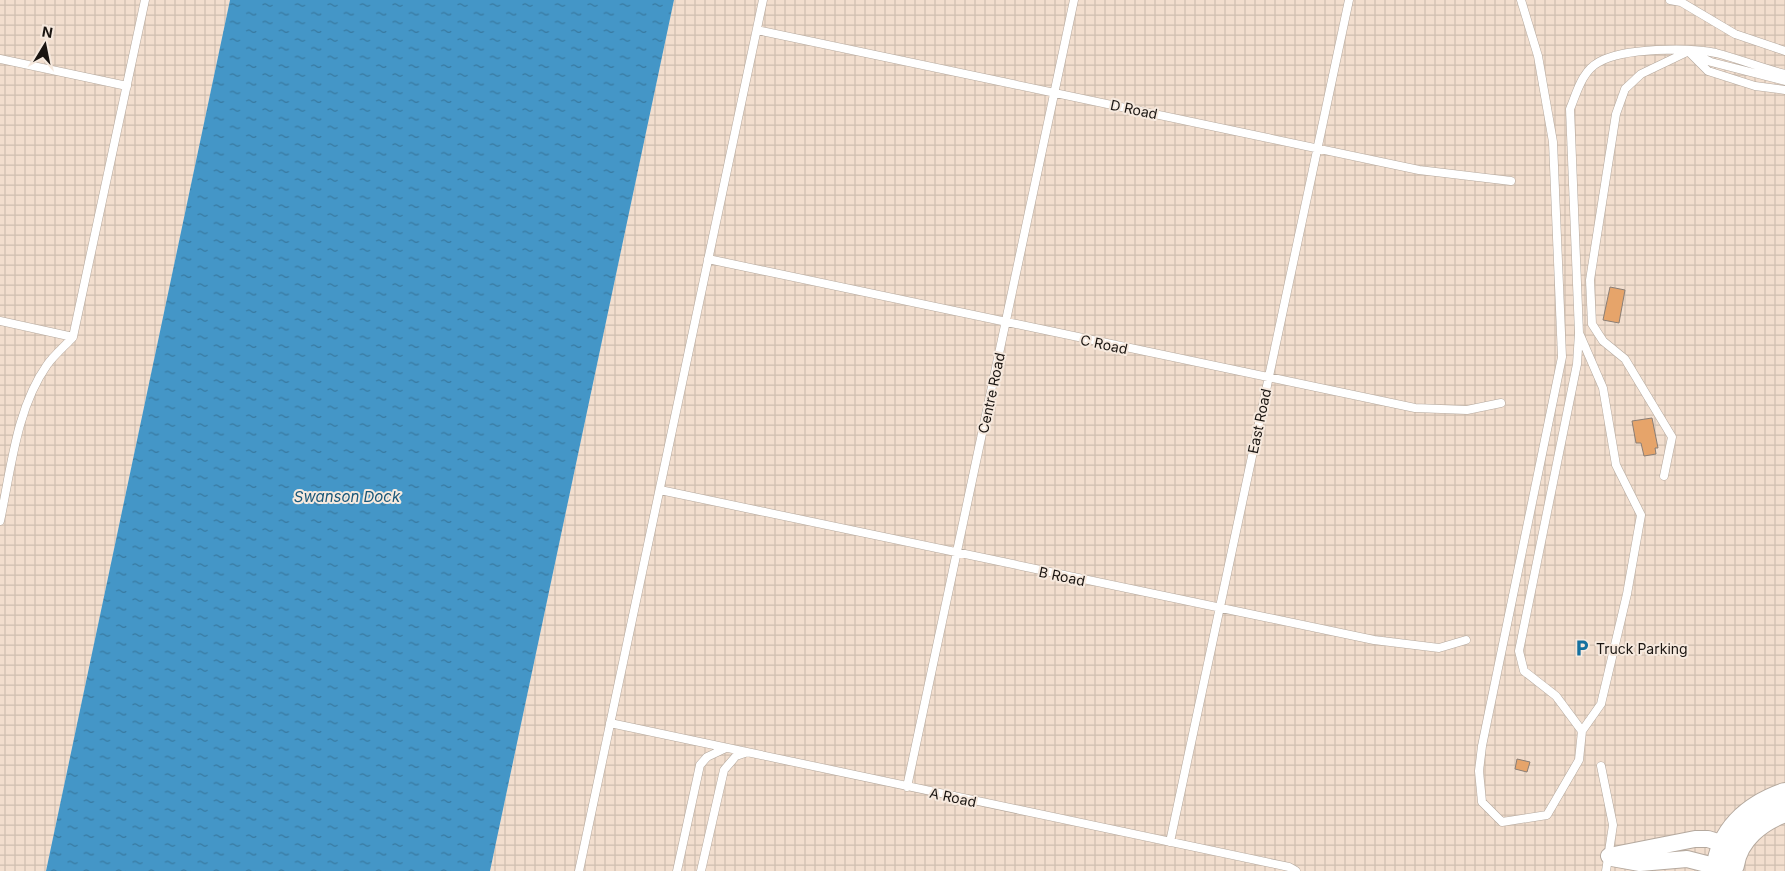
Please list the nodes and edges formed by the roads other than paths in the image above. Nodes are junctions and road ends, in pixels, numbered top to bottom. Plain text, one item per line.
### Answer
1 (145, 0) edge
2 (764, 0) edge
3 (1074, 0) edge
4 (1349, 0) edge
5 (1521, 0) edge
6 (1670, 0) edge
7 (757, 30) junction
8 (1688, 51) junction
9 (1785, 51) edge
10 (0, 59) edge
11 (1785, 74) edge
12 (1785, 82) edge
13 (127, 86) junction
14 (1785, 90) edge
15 (1054, 92) junction
16 (1317, 148) junction
17 (1511, 180) dead end
18 (708, 259) junction
19 (0, 321) edge
20 (1006, 323) junction
21 (1579, 333) junction
22 (73, 338) junction
23 (1268, 378) junction
24 (1501, 403) dead end
25 (1664, 476) dead end
26 (660, 490) junction
27 (0, 521) edge
28 (956, 554) junction
29 (1219, 608) junction
30 (1466, 640) dead end
31 (610, 723) junction
32 (1582, 731) junction
33 (726, 748) junction
34 (749, 753) junction
35 (1601, 766) dead end
36 (907, 787) junction
37 (1785, 794) edge
38 (1785, 811) edge
39 (1170, 842) junction
40 (1724, 844) junction
41 (1608, 863) edge
42 (1723, 870) edge
43 (579, 871) edge
44 (677, 871) edge
45 (702, 871) edge
46 (1296, 871) edge

1 - 13 lane
2 - 7 lane
3 - 15 lane, Centre Road
4 - 16 lane, East Road
5 - 32 lane
6 - 9 lane
7 - 15 lane, D Road
7 - 18 lane
8 - 11 lane
8 - 12 lane
8 - 14 lane
8 - 21 lane
8 - 25 lane
10 - 13 lane
13 - 22 lane
15 - 16 lane, D Road
15 - 20 lane, Centre Road
16 - 17 lane, D Road
16 - 23 lane, East Road
18 - 20 lane, C Road
18 - 26 lane
19 - 22 lane
20 - 23 lane, C Road
20 - 28 lane, Centre Road
21 - 32 lane
21 - 32 lane
22 - 27 lane
23 - 24 lane, C Road
23 - 29 lane, East Road
26 - 28 lane, B Road
26 - 31 lane
28 - 29 lane, B Road
28 - 36 lane, Centre Road
29 - 30 lane, B Road
29 - 39 lane, East Road
31 - 33 lane, A Road
31 - 43 lane
33 - 34 lane, A Road
33 - 44 lane
34 - 36 lane, A Road
34 - 45 lane
35 - 41 lane
36 - 39 lane, A Road
37 - 40 street
38 - 42 street
39 - 46 lane, A Road
40 - 41 street
40 - 42 street
41 - 42 street

